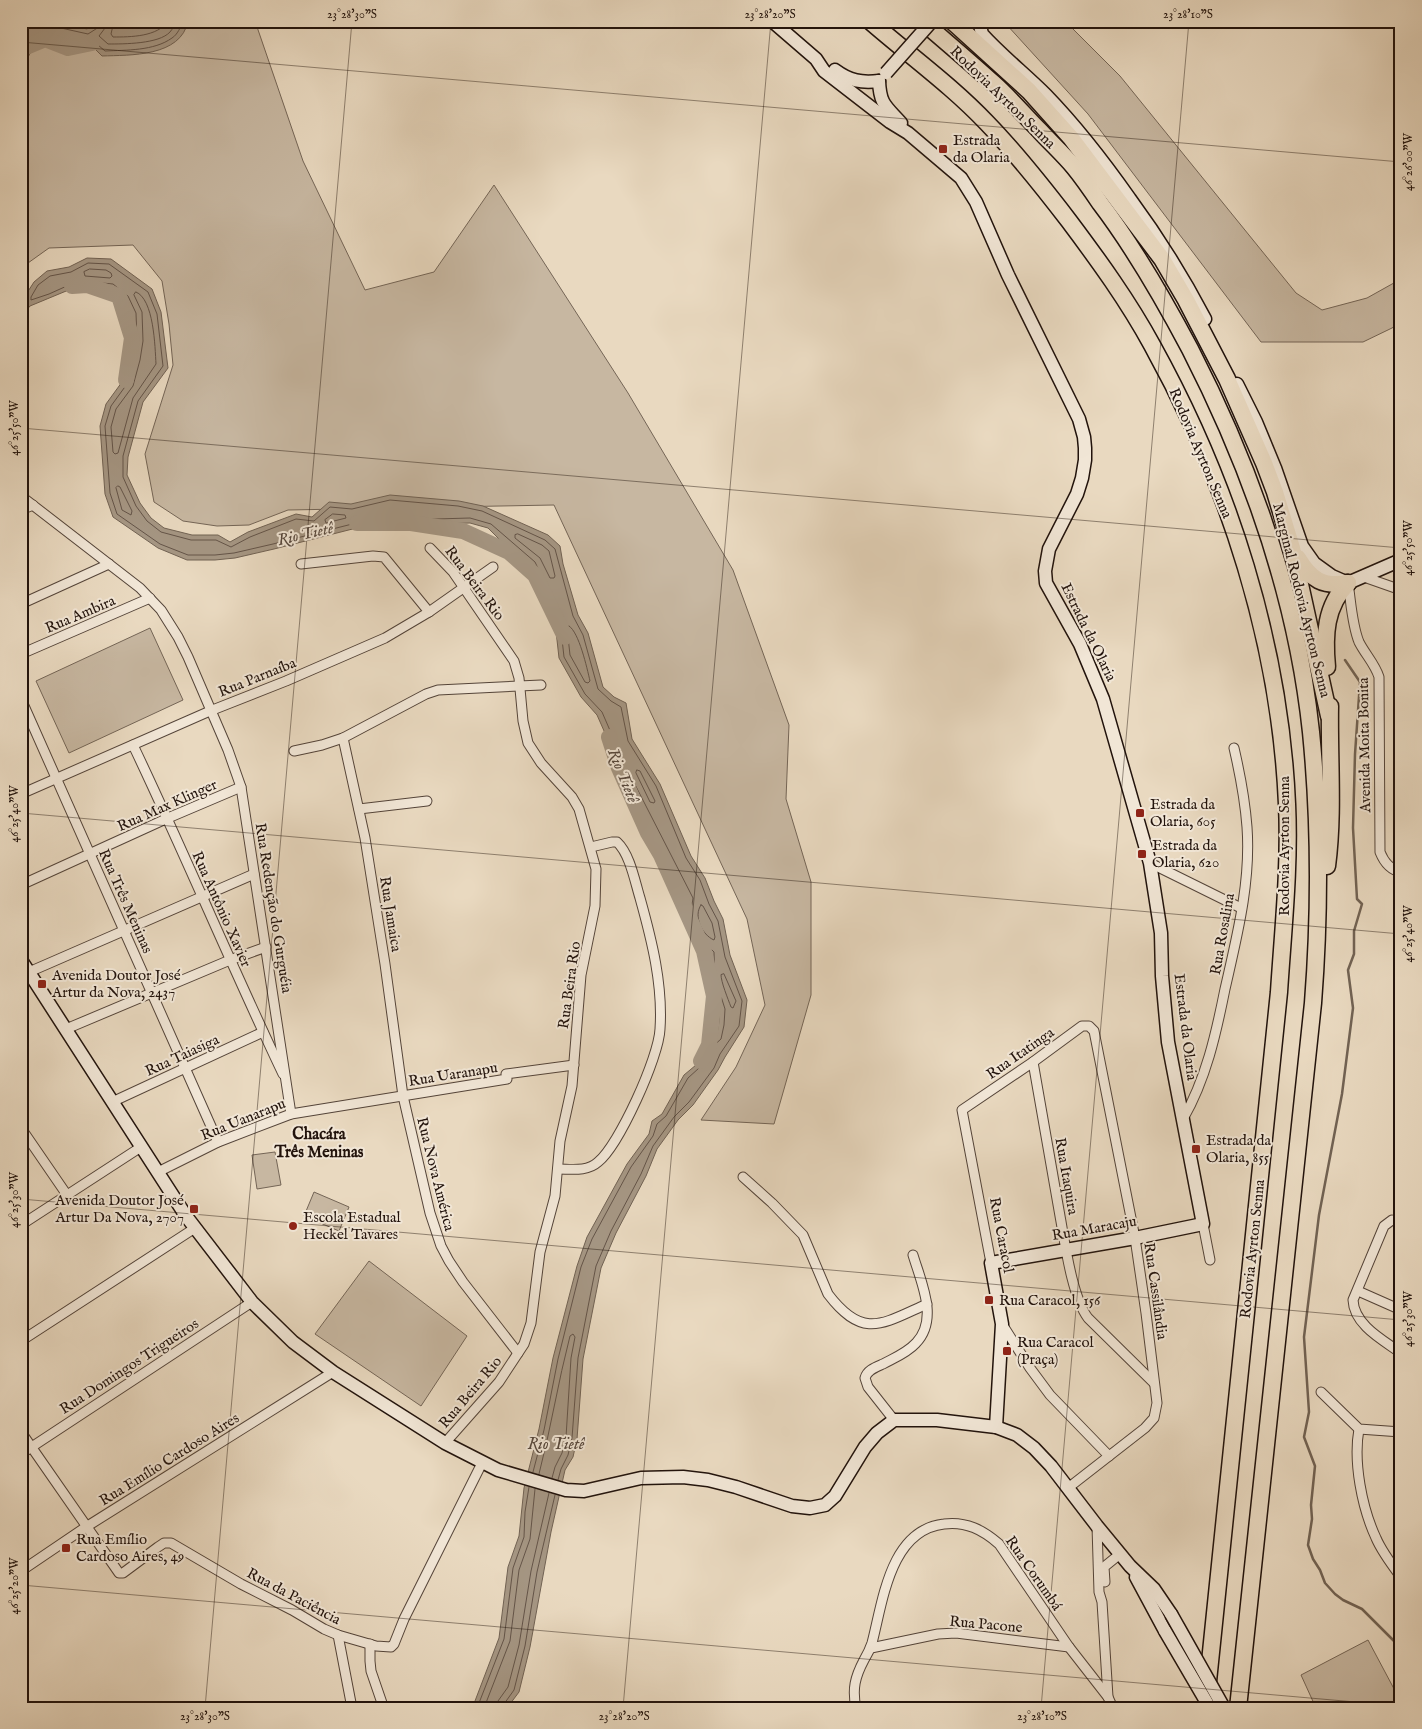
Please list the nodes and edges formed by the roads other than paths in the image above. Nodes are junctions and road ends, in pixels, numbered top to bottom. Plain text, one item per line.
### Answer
1 (772, 21) edge
2 (870, 21) edge
3 (922, 21) edge
4 (932, 21) edge
5 (952, 21) edge
6 (978, 21) edge
7 (816, 60) junction
8 (883, 77) junction
9 (908, 133) junction
10 (21, 496) edge
11 (32, 505) junction
12 (21, 510) edge
13 (430, 548) dead end
14 (1292, 548) junction
15 (1401, 560) edge
16 (109, 564) junction
17 (301, 564) dead end
18 (493, 567) dead end
19 (1364, 577) junction
20 (1348, 583) junction
21 (464, 588) junction
22 (1401, 590) edge
23 (150, 598) junction
24 (21, 604) edge
25 (429, 612) junction
26 (21, 654) edge
27 (540, 685) dead end
28 (519, 686) junction
29 (22, 702) edge
30 (210, 711) junction
31 (1330, 716) junction
32 (343, 738) junction
33 (133, 745) junction
34 (1234, 748) dead end
35 (294, 751) dead end
36 (57, 779) junction
37 (241, 787) junction
38 (21, 794) edge
39 (427, 801) dead end
40 (359, 809) junction
41 (168, 818) junction
42 (591, 847) junction
43 (90, 854) junction
44 (1150, 863) junction
45 (1401, 872) edge
46 (254, 874) junction
47 (21, 885) edge
48 (202, 896) junction
49 (1242, 908) junction
50 (124, 930) junction
51 (1318, 936) junction
52 (266, 947) junction
53 (21, 960) edge
54 (230, 960) junction
55 (29, 972) junction
56 (151, 992) junction
57 (66, 1029) junction
58 (1094, 1031) joint
59 (263, 1032) junction
60 (1033, 1062) junction
61 (574, 1065) junction
62 (186, 1068) junction
63 (287, 1083) junction
64 (403, 1096) junction
65 (112, 1102) junction
66 (962, 1110) joint
67 (291, 1114) junction
68 (1183, 1119) junction
69 (21, 1128) edge
70 (218, 1142) junction
71 (141, 1147) junction
72 (558, 1169) junction
73 (158, 1172) junction
74 (743, 1177) dead end
75 (67, 1195) junction
76 (1396, 1221) edge
77 (1203, 1224) junction
78 (21, 1225) edge
79 (195, 1228) junction
80 (1135, 1238) junction
81 (1066, 1249) junction
82 (913, 1255) dead end
83 (1210, 1260) dead end
84 (991, 1263) junction
85 (1358, 1290) junction
86 (252, 1302) junction
87 (927, 1304) junction
88 (1401, 1310) edge
89 (1002, 1324) junction
90 (21, 1341) edge
91 (518, 1353) junction
92 (1401, 1353) edge
93 (333, 1372) junction
94 (1154, 1383) junction
95 (1321, 1392) dead end
96 (894, 1420) junction
97 (996, 1427) junction
98 (1359, 1429) junction
99 (21, 1432) edge
100 (1401, 1432) edge
101 (445, 1443) junction
102 (31, 1447) junction
103 (21, 1454) edge
104 (1109, 1456) junction
105 (482, 1463) junction
106 (1068, 1488) junction
107 (1096, 1526) junction
108 (86, 1527) junction
109 (1120, 1554) junction
110 (1130, 1566) junction
111 (21, 1571) edge
112 (1401, 1577) edge
113 (1102, 1602) junction
114 (338, 1635) junction
115 (370, 1644) junction
116 (1069, 1647) junction
117 (871, 1648) junction
118 (1108, 1698) junction
119 (352, 1708) edge
120 (379, 1708) edge
121 (856, 1708) edge
122 (1113, 1708) edge
123 (1206, 1708) edge
124 (1210, 1708) edge
125 (1224, 1708) edge
126 (1238, 1708) edge

1 - 7 main road, Estrada da Olaria
2 - 123 highway, Rodovia Ayrton Senna
3 - 51 highway, Rodovia Ayrton Senna
4 - 8 main road, bridge
5 - 14 highway, Marginal Rodovia Ayrton Senna
6 - 20 main road, Marginal Rodovia Ayrton Senna
7 - 8 main road, Estrada da Olaria
7 - 9 main road, Estrada da Olaria
8 - 9 main road, Estrada da Olaria
9 - 44 main road, Estrada da Olaria
10 - 11 street, Rua Redenção do Gurguéia
11 - 12 street
11 - 16 street, Rua Redenção do Gurguéia
13 - 21 street, Rua Beira Rio
14 - 20 highway
14 - 31 highway, Marginal Rodovia Ayrton Senna
15 - 19 main road
16 - 23 street, Rua Redenção do Gurguéia
16 - 24 street
17 - 25 street
18 - 21 street, Rua Parnaíba
19 - 20 main road
19 - 22 street
20 - 31 highway
20 - 45 street, Avenida Moita Bonita
21 - 25 street, Rua Parnaíba
21 - 28 street, Rua Beira Rio
23 - 26 street, Rua Ambira
23 - 30 street, Rua Redenção do Gurguéia
25 - 30 street, Rua Parnaíba
27 - 28 street
28 - 32 street
28 - 42 street, Rua Beira Rio
29 - 36 street, Rua Três Meninas
30 - 33 street, Rua Parnaíba
30 - 37 street, Rua Redenção do Gurguéia
31 - 51 highway
32 - 35 street
32 - 40 street, Rua Jamaica
33 - 36 street, Rua Parnaíba
33 - 41 street, Rua Antônio Xavier
34 - 49 street, Rua Rosalina
36 - 38 street, Rua Parnaíba
36 - 43 street, Rua Três Meninas
37 - 41 street, Rua Max Klinger
37 - 46 street, Rua Redenção do Gurguéia
39 - 40 street
40 - 64 street, Rua Jamaica
41 - 43 street, Rua Max Klinger
41 - 48 street, Rua Antônio Xavier
42 - 61 street, Rua Beira Rio
42 - 72 street
43 - 47 street, Rua Max Klinger
43 - 50 street, Rua Três Meninas
44 - 49 street
44 - 68 main road, Estrada da Olaria
46 - 48 street
46 - 52 street, Rua Redenção do Gurguéia
48 - 50 street
48 - 54 street, Rua Antônio Xavier
49 - 68 street, Rua Rosalina
50 - 55 street
50 - 56 street, Rua Três Meninas
51 - 126 highway, Rodovia Ayrton Senna
52 - 54 street
52 - 63 street, Rua Redenção do Gurguéia
53 - 55 main road
54 - 56 street
54 - 59 street, Rua Antônio Xavier
55 - 57 main road
56 - 57 street
56 - 62 street, Rua Três Meninas
57 - 65 main road
58 - 60 street, Rua Itatinga
58 - 80 street, Rua Cassilândia
59 - 62 street, Rua Taiasiga
59 - 63 street, Rua Antônio Xavier
60 - 66 street, Rua Itatinga
60 - 81 street, Rua Itaquira
61 - 64 street, Rua Uaranapu
61 - 72 street, Rua Beira Rio
62 - 65 street, Rua Taiasiga
62 - 70 street, Rua Três Meninas
63 - 67 street, Rua Redenção do Gurguéia
64 - 67 street, Rua Uanarapu
64 - 91 street, Rua Nova América
65 - 71 main road
66 - 84 street, Rua Caracol
67 - 70 street, Rua Uanarapu
68 - 77 main road, Estrada da Olaria
69 - 75 street
70 - 73 street, Rua Uanarapu
71 - 73 main road
71 - 75 street
72 - 91 street, Rua Beira Rio
73 - 79 main road
74 - 87 street
75 - 78 street
76 - 85 street
77 - 80 main road, Rua Maracaju
77 - 83 street
79 - 86 main road
79 - 90 street
80 - 81 main road, Rua Maracaju
80 - 94 street, Rua Cassilândia
81 - 84 main road, Rua Maracaju
81 - 94 street, Rua Itaquira
82 - 87 street
84 - 89 main road, Rua Caracol
85 - 88 street
85 - 92 street
86 - 93 main road
86 - 102 street, Rua Domingos Trigueiros
87 - 96 street
89 - 97 main road, Rua Caracol
89 - 104 street
91 - 101 street, Rua Beira Rio
93 - 101 main road
93 - 108 street, Rua Emílio Cardoso Aires
94 - 104 street, Rua Cassilândia
95 - 98 street
96 - 97 main road
96 - 105 main road
97 - 106 main road
98 - 100 street
98 - 112 street
99 - 102 street
101 - 105 main road
102 - 103 street, Rua Domingos Trigueiros
102 - 108 street
104 - 106 street, Rua Cassilândia
105 - 115 street, Rua da Paciência
106 - 107 main road
107 - 109 main road
107 - 113 street
108 - 111 street, Rua Emílio Cardoso Aires
108 - 114 street, Rua da Paciência
109 - 110 main road
109 - 113 street
110 - 124 main road, bridge
110 - 125 main road, bridge
113 - 118 street
114 - 115 street, Rua da Paciência
114 - 119 street
115 - 120 street
116 - 117 street, Rua Pacone
116 - 117 street, Rua Corumbá
116 - 118 street, Rua Corumbá
117 - 121 street, Rua Corumbá
118 - 122 street

